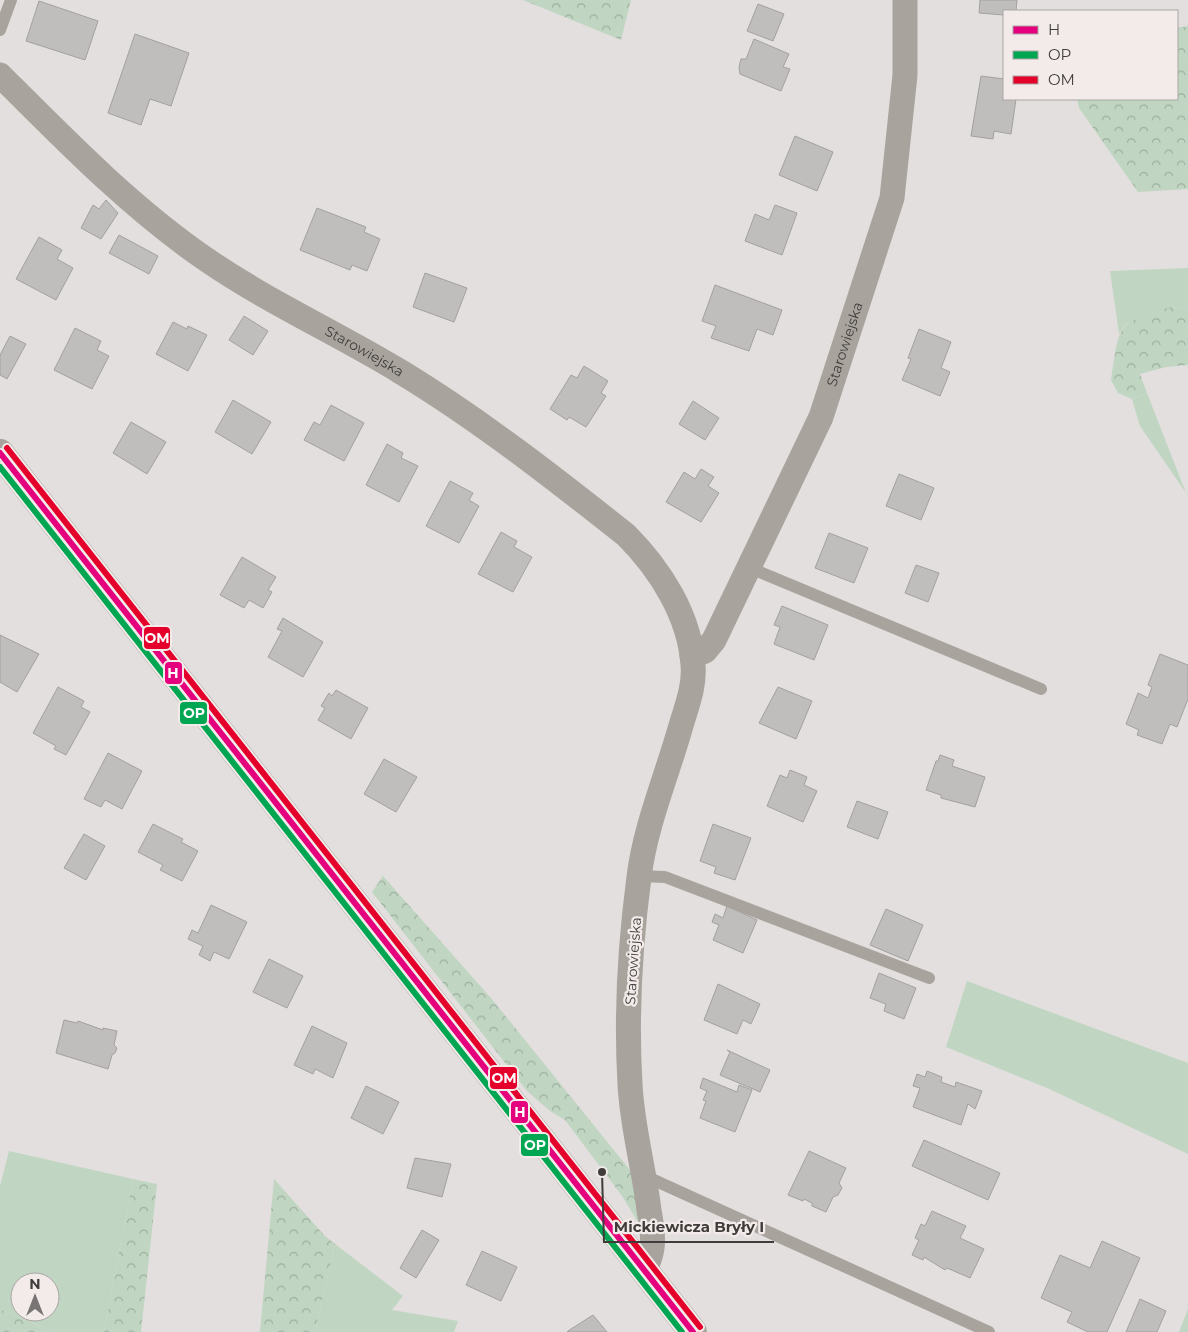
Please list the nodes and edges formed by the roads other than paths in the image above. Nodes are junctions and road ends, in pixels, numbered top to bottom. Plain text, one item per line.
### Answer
1 (11, 0) edge
2 (905, 0) edge
3 (0, 30) edge
4 (0, 74) edge
5 (0, 453) edge
6 (750, 568) junction
7 (692, 656) junction
8 (1041, 689) dead end
9 (639, 876) junction
10 (929, 978) dead end
11 (645, 1176) junction
12 (645, 1270) junction
13 (693, 1332) edge
14 (990, 1332) edge

1 - 3 lane
2 - 6 street, Starowiejska
4 - 7 street, Starowiejska
5 - 12 street
6 - 7 street, Starowiejska
6 - 8 lane
7 - 9 street, Starowiejska
9 - 10 lane
9 - 11 street, Starowiejska
11 - 12 street, Starowiejska
11 - 14 lane
12 - 13 street

